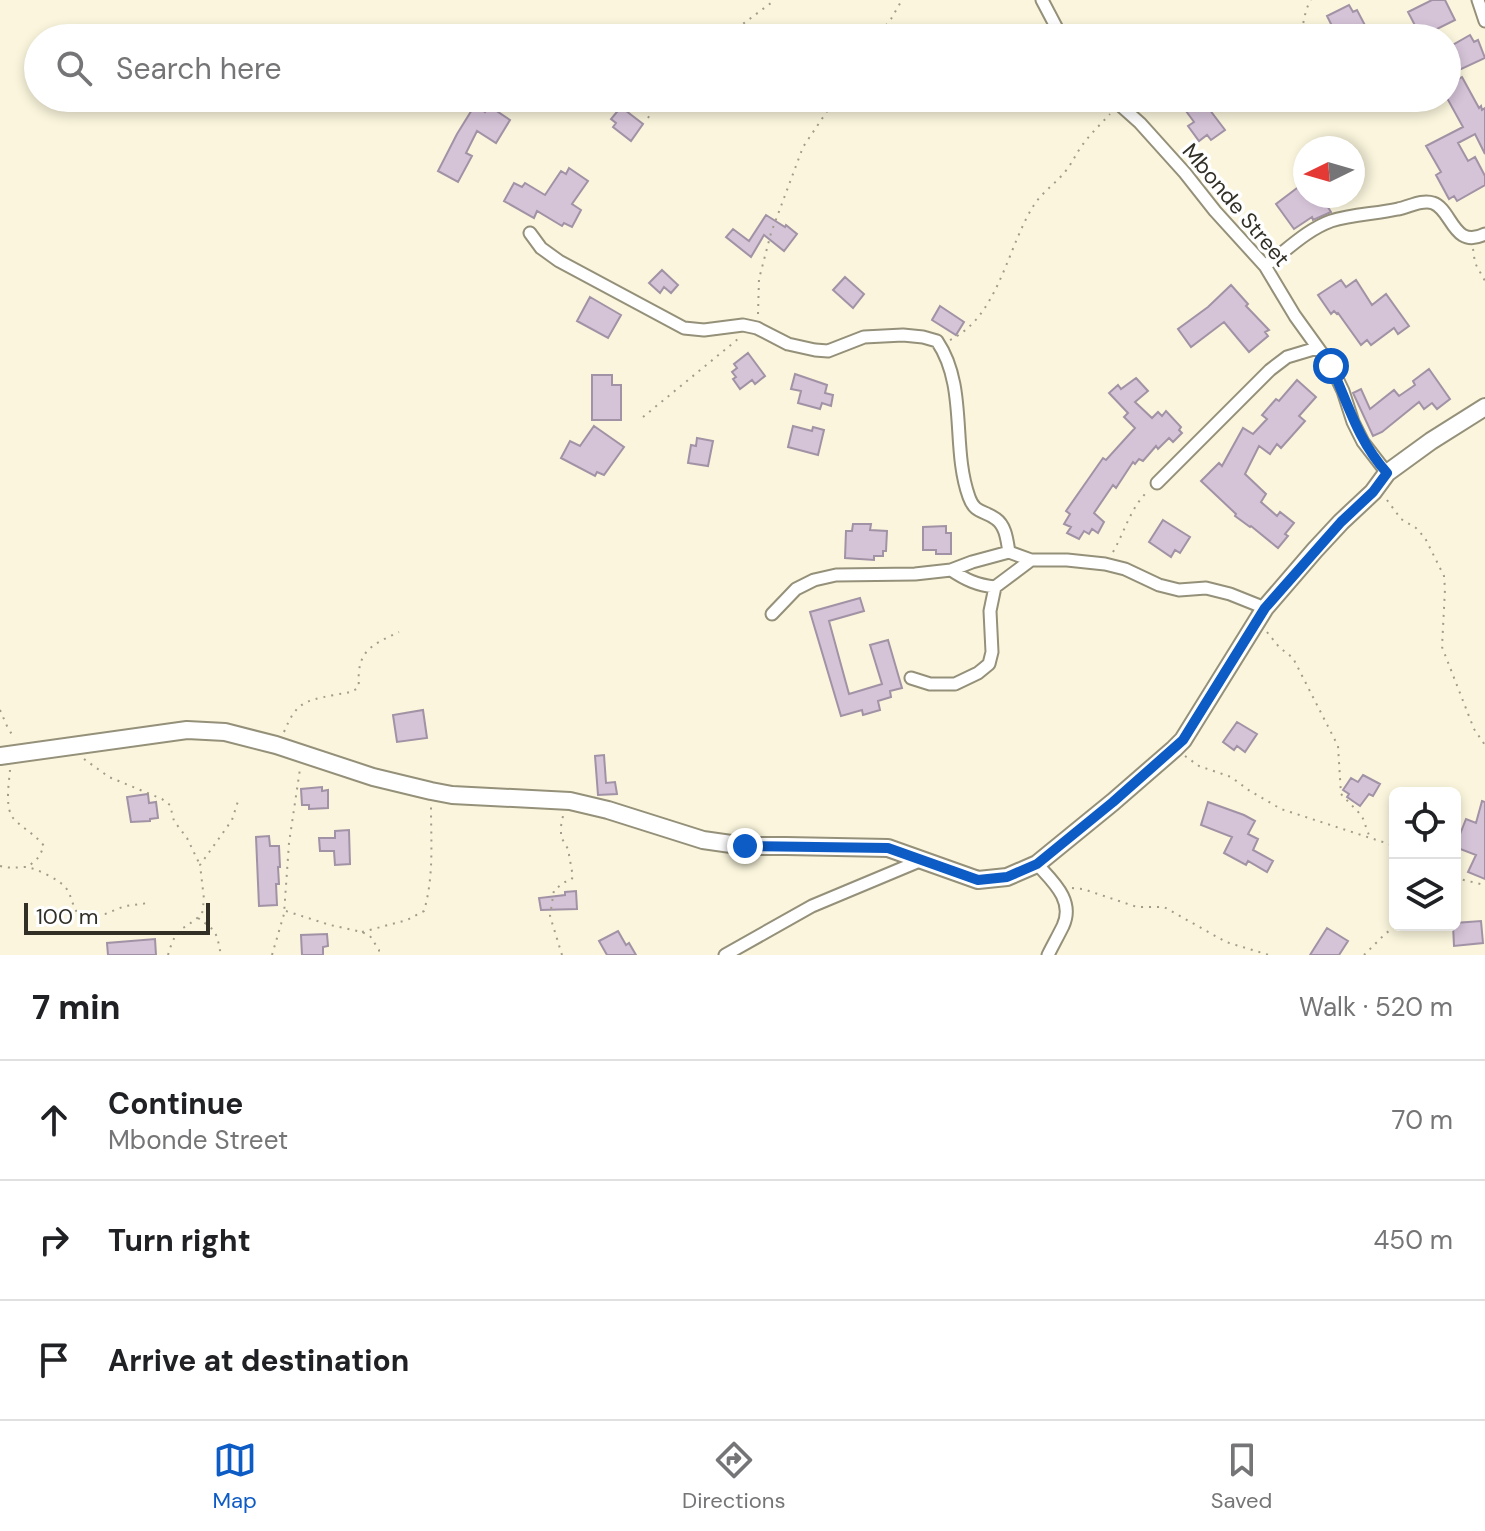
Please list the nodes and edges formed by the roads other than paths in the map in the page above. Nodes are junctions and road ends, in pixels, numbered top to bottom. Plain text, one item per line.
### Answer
1 (1042, 0) edge
2 (1478, 0) edge
3 (1485, 21) edge
4 (1055, 24) edge
5 (1128, 112) edge
6 (530, 233) dead end
7 (1482, 236) edge
8 (1265, 266) junction
9 (1317, 348) junction
10 (1485, 407) edge
11 (1382, 479) junction
12 (1157, 483) road end
13 (1009, 552) junction
14 (1031, 560) junction
15 (951, 570) junction
16 (995, 587) junction
17 (1262, 613) junction
18 (772, 614) dead end
19 (911, 678) dead end
20 (13, 754) edge
21 (922, 860) junction
22 (1037, 864) junction
23 (725, 955) edge
24 (1048, 955) edge

1 - 4 street
2 - 3 street
5 - 8 street, Mbonde Street
6 - 13 street
7 - 8 street
8 - 9 street, Mbonde Street
9 - 11 street, Mbonde Street
9 - 12 street
10 - 11 street
11 - 17 street
13 - 14 street
13 - 15 street
14 - 16 street
14 - 17 street
15 - 16 street
15 - 18 street
16 - 19 street
17 - 22 street
20 - 21 street
21 - 22 street
21 - 23 street
22 - 24 street

